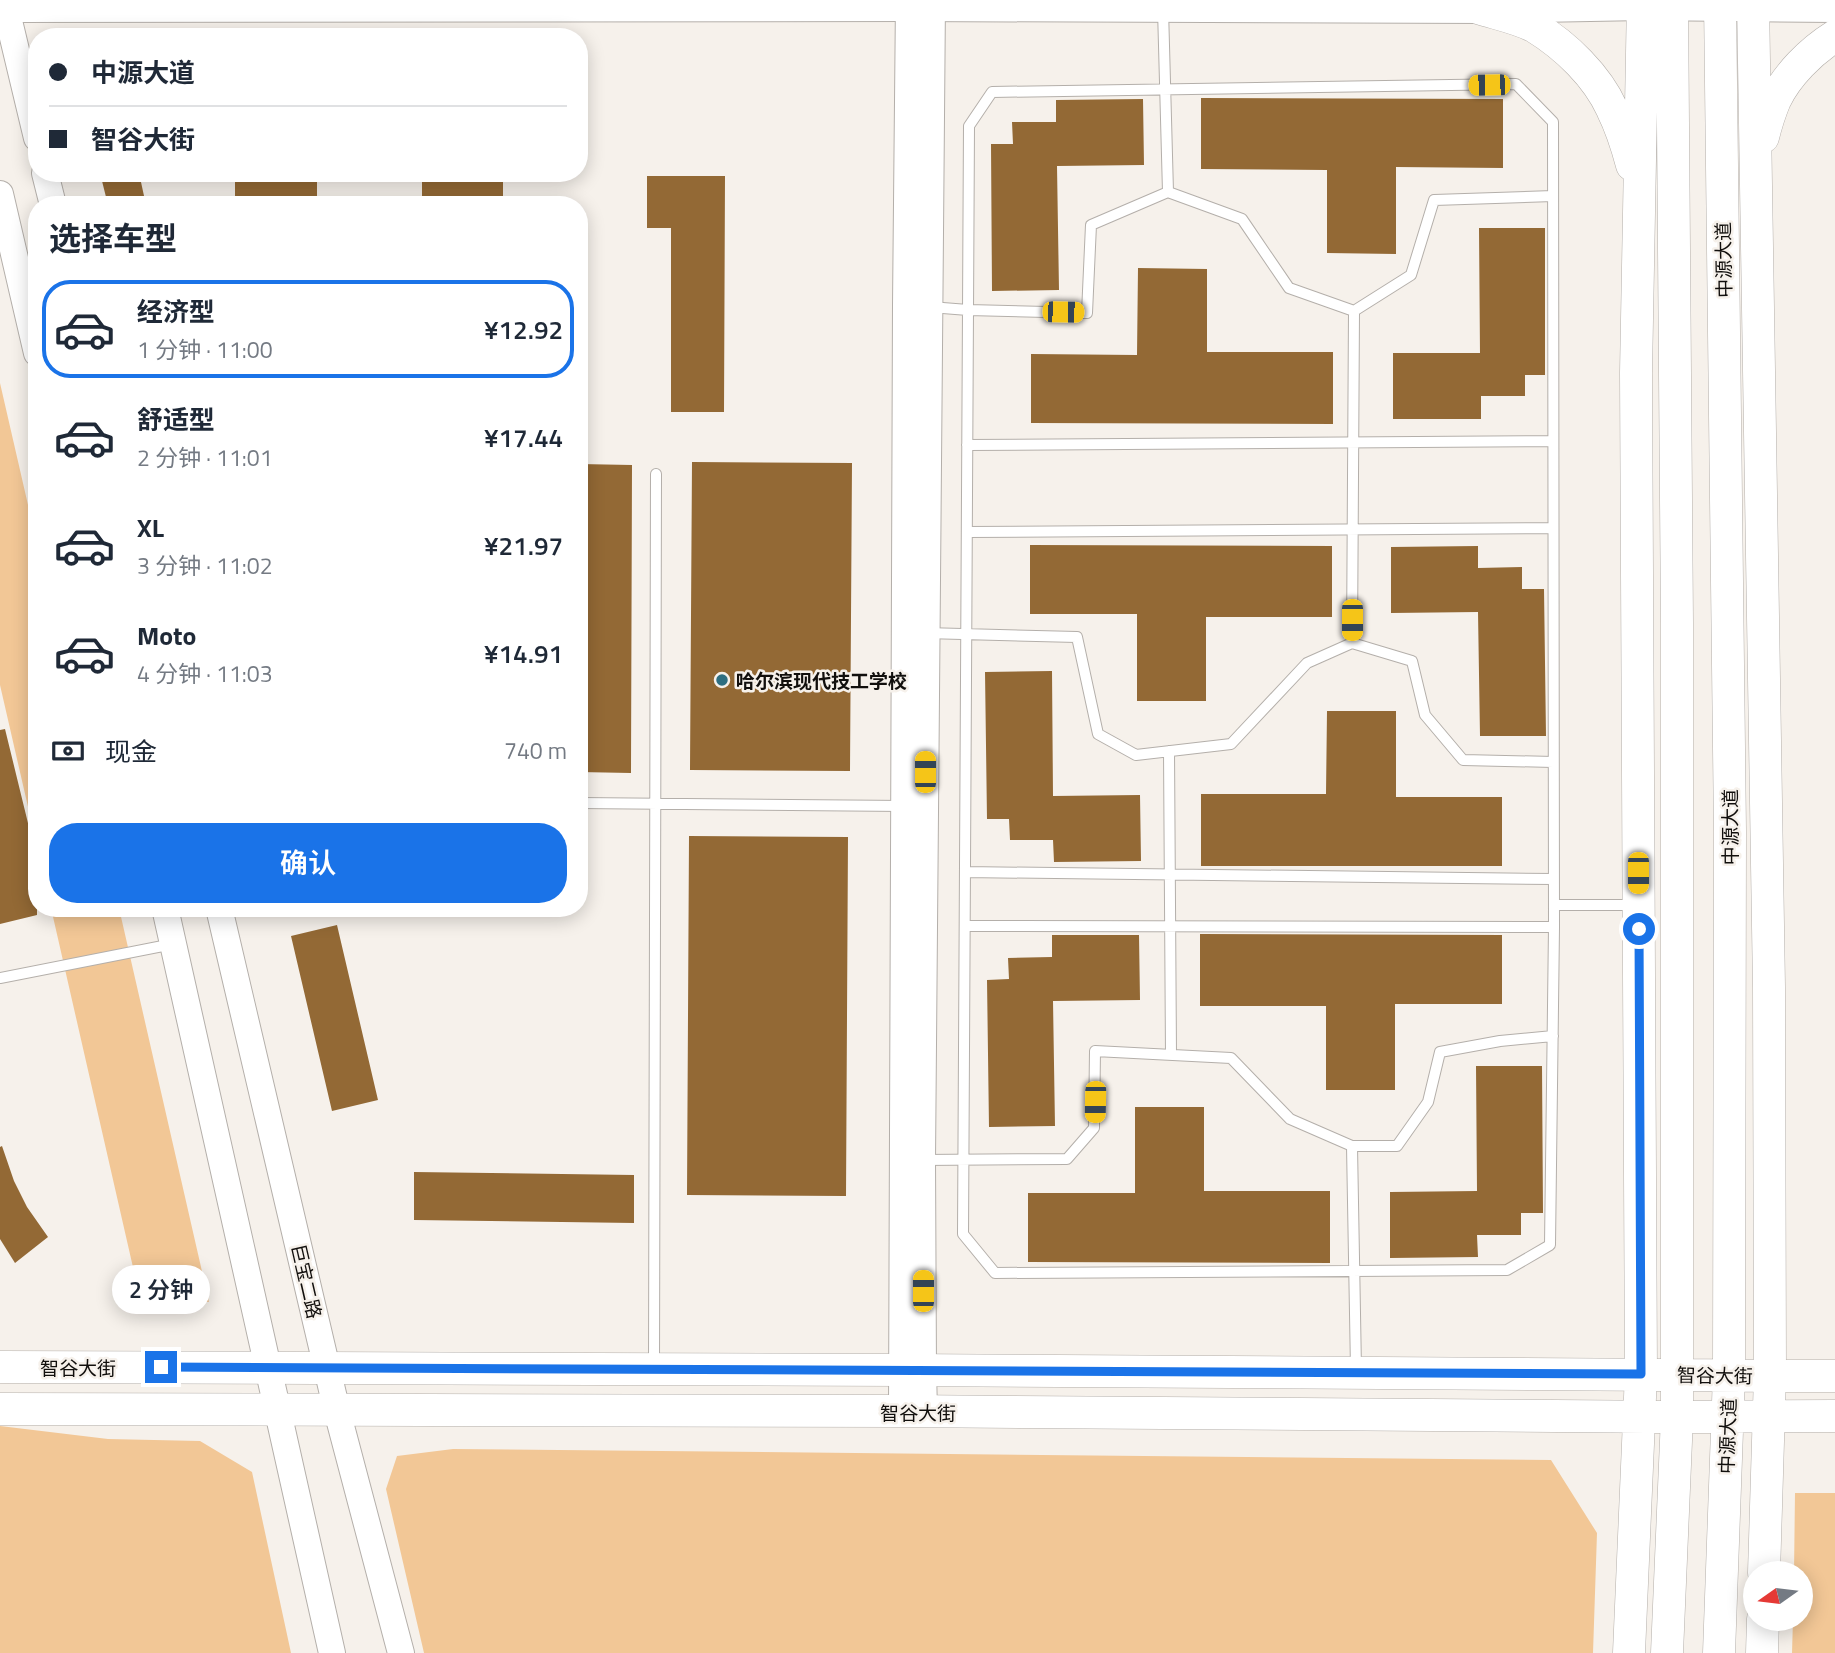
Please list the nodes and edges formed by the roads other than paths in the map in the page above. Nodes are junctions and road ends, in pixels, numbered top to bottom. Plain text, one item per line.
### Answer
1 (920, 3) edge
2 (1657, 3) edge
3 (1720, 3) edge
4 (1753, 4) edge
5 (3, 5) edge
6 (1835, 7) edge
7 (1163, 8) junction
8 (1478, 8) junction
9 (1835, 36) edge
10 (1165, 90) junction
11 (28, 103) edge
12 (1756, 159) junction
13 (1168, 192) junction
14 (1639, 193) junction
15 (0, 194) edge
16 (1553, 196) junction
17 (917, 306) junction
18 (968, 310) junction
19 (1354, 311) junction
20 (28, 314) edge
21 (1553, 440) junction
22 (1354, 442) junction
23 (967, 445) junction
24 (656, 474) dead end
25 (1553, 528) junction
26 (1353, 530) junction
27 (967, 533) junction
28 (915, 633) junction
29 (966, 634) junction
30 (1352, 643) junction
31 (1169, 751) junction
32 (1553, 762) junction
33 (588, 803) edge
34 (655, 804) junction
35 (905, 806) junction
36 (965, 872) junction
37 (1170, 874) junction
38 (1554, 879) junction
39 (1554, 905) junction
40 (1631, 905) dead end
41 (167, 917) edge
42 (221, 917) edge
43 (965, 926) junction
44 (1170, 927) junction
45 (1554, 928) junction
46 (173, 944) junction
47 (0, 978) edge
48 (1553, 1036) junction
49 (1171, 1055) junction
50 (1352, 1146) junction
51 (913, 1160) junction
52 (964, 1160) junction
53 (1354, 1271) junction
54 (269, 1366) junction
55 (0, 1367) edge
56 (327, 1368) junction
57 (654, 1368) junction
58 (912, 1370) junction
59 (1356, 1372) junction
60 (1641, 1374) junction
61 (1676, 1374) junction
62 (1729, 1375) junction
63 (1770, 1375) junction
64 (1835, 1376) edge
65 (0, 1409) edge
66 (277, 1410) junction
67 (337, 1410) junction
68 (914, 1411) junction
69 (1727, 1416) junction
70 (1768, 1416) junction
71 (1835, 1416) edge
72 (1640, 1417) junction
73 (1677, 1417) junction
74 (1764, 1561) edge
75 (1763, 1631) edge
76 (332, 1653) edge
77 (401, 1653) edge
78 (1629, 1653) edge
79 (1667, 1653) edge
80 (1719, 1653) edge
81 (1762, 1653) edge

1 - 5 main road
1 - 7 main road
1 - 17 street
2 - 3 main road
2 - 8 main road
2 - 14 main road
2 - 61 main road
3 - 4 main road
3 - 62 main road, 中源大道
4 - 6 main road
4 - 12 main road, 中源大道
5 - 11 street
7 - 8 main road
7 - 10 lane
8 - 14 main road
9 - 12 main road
10 - 13 lane
10 - 16 lane
10 - 18 lane
12 - 63 main road, 中源大道
13 - 18 lane
13 - 19 lane
14 - 60 main road
15 - 20 street
16 - 19 lane
16 - 21 lane
17 - 18 lane
17 - 28 street
18 - 23 lane
19 - 22 lane
21 - 22 lane
21 - 25 lane
22 - 23 lane
22 - 26 lane
23 - 27 lane
24 - 34 lane
25 - 26 lane
25 - 32 lane
26 - 27 lane
26 - 30 lane
27 - 29 lane
28 - 29 lane
28 - 35 street
28 - 51 street
29 - 31 lane
29 - 36 lane
30 - 31 lane
30 - 32 lane
31 - 37 lane
32 - 38 lane
33 - 34 lane
34 - 35 lane
34 - 57 lane
35 - 51 street
36 - 37 lane
36 - 43 lane
37 - 38 lane
37 - 44 lane
38 - 39 lane
39 - 40 lane
39 - 45 lane
41 - 46 street
42 - 56 street, 巨宝二路
43 - 44 lane
43 - 52 lane
44 - 45 lane
44 - 49 lane
45 - 48 lane
46 - 47 lane
46 - 54 street
48 - 50 lane
48 - 53 lane
49 - 50 lane
49 - 52 lane
50 - 53 lane
51 - 52 lane
51 - 58 street
52 - 53 lane
53 - 59 lane
54 - 55 main road, 智谷大街
54 - 56 main road, 智谷大街
54 - 66 street
56 - 57 main road, 智谷大街
56 - 67 street, 巨宝二路
57 - 58 main road, 智谷大街
58 - 59 main road, 智谷大街
58 - 68 street
59 - 60 main road, 智谷大街
60 - 61 main road, 智谷大街
60 - 72 main road
61 - 62 main road, 智谷大街
61 - 73 main road
62 - 63 main road, 智谷大街
62 - 69 main road, 中源大道
63 - 64 main road, 智谷大街
63 - 70 main road, 中源大道
65 - 66 main road, 智谷大街
66 - 67 main road, 智谷大街
66 - 76 street
67 - 68 main road, 智谷大街
67 - 77 street, 巨宝二路
68 - 72 main road, 智谷大街
69 - 70 main road, 智谷大街
69 - 73 main road, 智谷大街
69 - 80 main road, 中源大道
70 - 71 main road, 智谷大街
70 - 74 main road, 中源大道
72 - 73 main road, 智谷大街
72 - 78 main road
73 - 79 main road
75 - 81 main road

